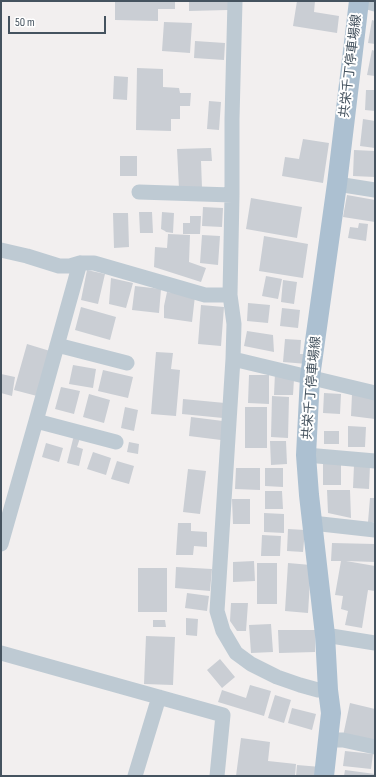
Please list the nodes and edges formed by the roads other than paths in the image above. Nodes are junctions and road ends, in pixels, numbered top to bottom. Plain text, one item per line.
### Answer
1 (235, 1) edge
2 (359, 1) edge
3 (364, 1) edge
4 (375, 4) edge
5 (337, 184) junction
6 (375, 190) edge
7 (139, 192) dead end
8 (232, 195) junction
9 (1, 250) edge
10 (80, 263) junction
11 (230, 295) junction
12 (57, 345) junction
13 (233, 359) junction
14 (127, 363) dead end
15 (310, 377) junction
16 (375, 393) edge
17 (36, 421) junction
18 (116, 442) dead end
19 (306, 455) junction
20 (375, 460) edge
21 (312, 523) junction
22 (375, 530) edge
23 (1, 544) edge
24 (325, 635) junction
25 (375, 643) edge
26 (1, 653) edge
27 (328, 690) junction
28 (159, 697) junction
29 (328, 740) junction
30 (375, 747) edge
31 (135, 776) edge
32 (217, 776) edge
33 (324, 776) edge

1 - 8 street
2 - 5 main road, 共栄千丁停車場線
3 - 4 street
5 - 6 street
5 - 15 main road, 共栄千丁停車場線
7 - 8 street
8 - 11 street
9 - 10 street
10 - 11 street
10 - 12 street
11 - 13 street
12 - 14 street
12 - 17 street
13 - 15 street
13 - 27 street
15 - 16 street
15 - 19 main road, 共栄千丁停車場線
17 - 18 street
17 - 23 street
19 - 20 street
19 - 21 main road, 共栄千丁停車場線
21 - 22 street
21 - 24 main road, 共栄千丁停車場線
24 - 25 street
24 - 27 main road, 共栄千丁停車場線
26 - 28 street
27 - 29 main road, 共栄千丁停車場線
28 - 31 street
28 - 32 street
29 - 30 street
29 - 33 main road, 共栄千丁停車場線

